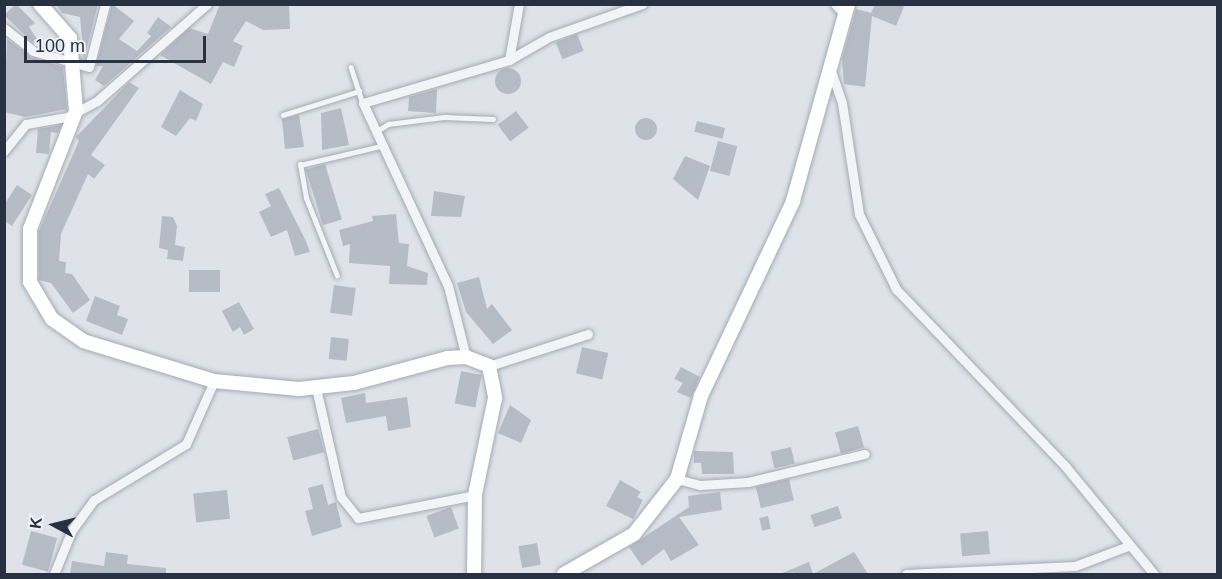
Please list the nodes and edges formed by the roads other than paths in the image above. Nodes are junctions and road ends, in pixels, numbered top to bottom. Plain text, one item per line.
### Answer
1 (40, 4) edge
2 (105, 4) edge
3 (207, 4) edge
4 (519, 4) edge
5 (642, 4) edge
6 (842, 8) edge
7 (4, 28) edge
8 (509, 60) junction
9 (74, 67) junction
10 (351, 67) dead end
11 (829, 68) junction
12 (359, 92) junction
13 (363, 103) junction
14 (76, 111) junction
15 (283, 115) dead end
16 (493, 119) dead end
17 (375, 132) junction
18 (381, 146) junction
19 (4, 151) edge
20 (337, 276) dead end
21 (588, 334) dead end
22 (466, 357) junction
23 (489, 366) junction
24 (214, 381) junction
25 (316, 387) junction
26 (865, 454) dead end
27 (676, 478) junction
28 (475, 495) junction
29 (1128, 546) junction
30 (54, 574) edge
31 (474, 574) edge
32 (564, 574) edge
33 (906, 574) edge
34 (1154, 574) edge

1 - 9 street
2 - 9 street
3 - 14 street
4 - 8 street
5 - 8 street
6 - 11 street
7 - 9 street
8 - 13 street
9 - 14 street
10 - 12 lane
11 - 27 street
11 - 29 street
12 - 13 lane
12 - 15 lane
13 - 17 street
14 - 19 street
14 - 24 street
16 - 17 lane
17 - 18 street
18 - 20 lane
18 - 22 street
21 - 23 street
22 - 23 street
22 - 25 street
23 - 28 street
24 - 25 street
24 - 30 street
25 - 28 street
26 - 27 street
27 - 32 street
28 - 31 street
29 - 33 street
29 - 34 street

